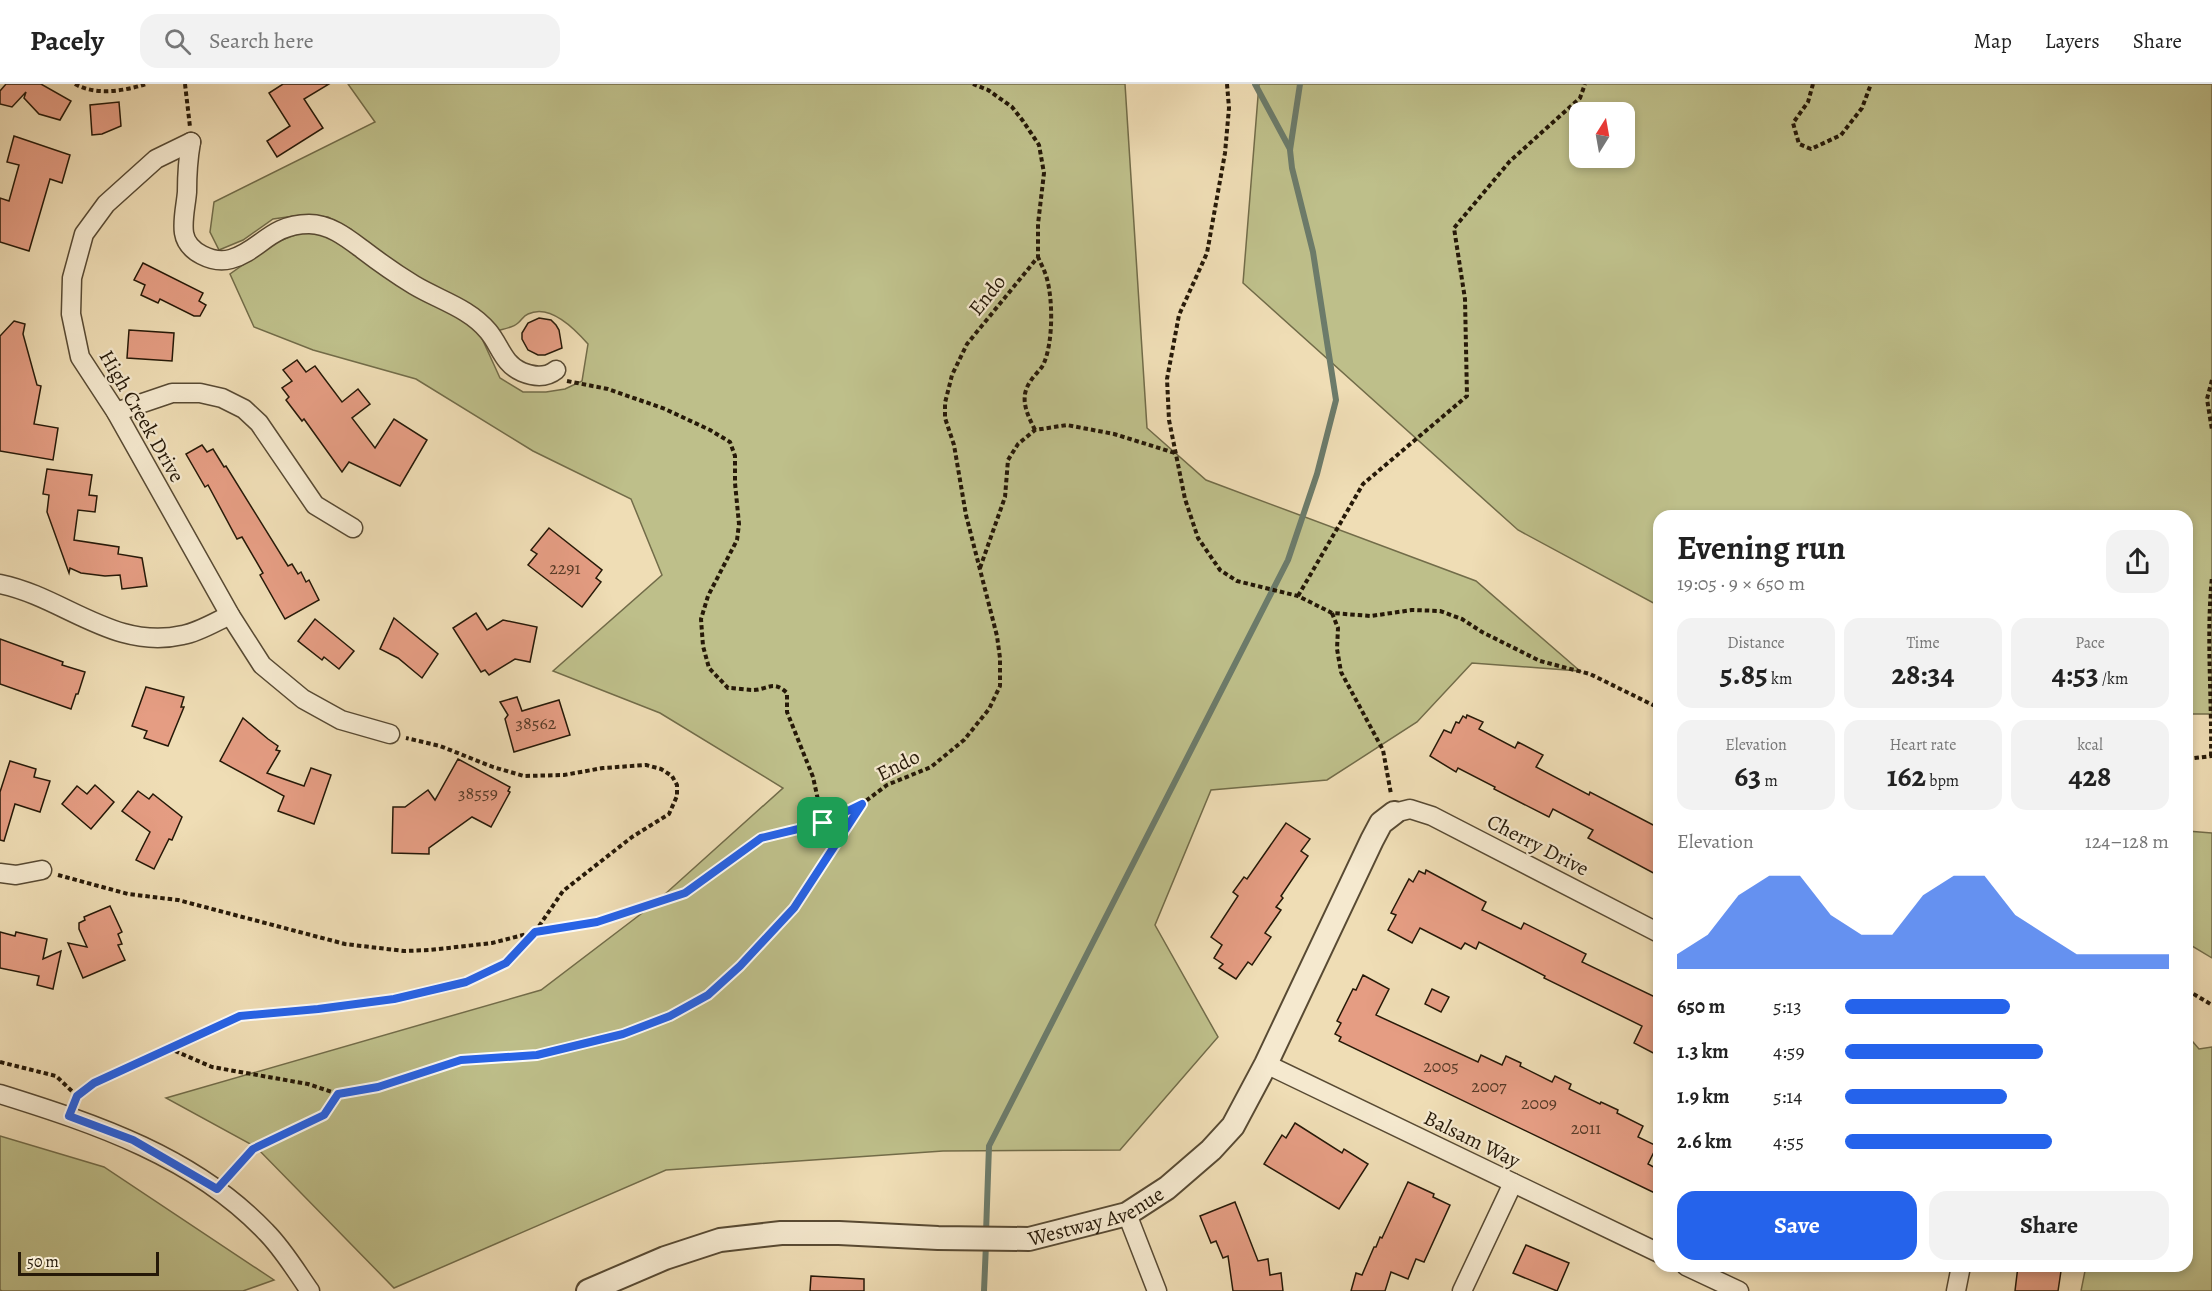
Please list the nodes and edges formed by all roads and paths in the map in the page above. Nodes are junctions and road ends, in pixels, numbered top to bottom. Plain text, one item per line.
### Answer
1 (75, 84) edge
2 (146, 84) edge
3 (185, 84) edge
4 (973, 84) edge
5 (1227, 84) edge
6 (1585, 84) edge
7 (1813, 84) edge
8 (1871, 84) edge
9 (191, 142) junction
10 (1038, 257) junction
11 (553, 373) joint
12 (2212, 380) edge
13 (116, 412) junction
14 (1035, 430) junction
15 (2212, 430) edge
16 (1175, 453) junction
17 (353, 528) dead end
18 (980, 568) junction
19 (2212, 577) edge
20 (0, 584) edge
21 (1298, 596) junction
22 (1332, 613) junction
23 (230, 615) junction
24 (1653, 705) edge
25 (390, 734) joint
26 (2212, 756) edge
27 (2193, 758) edge
28 (862, 804) junction
29 (1394, 813) junction
30 (823, 823) junction
31 (42, 870) joint
32 (0, 873) edge
33 (1653, 930) edge
34 (535, 932) junction
35 (2193, 994) edge
36 (2212, 1005) edge
37 (168, 1048) junction
38 (0, 1062) edge
39 (1266, 1064) junction
40 (0, 1094) edge
41 (338, 1094) junction
42 (77, 1096) junction
43 (69, 1116) junction
44 (1513, 1183) junction
45 (217, 1189) junction
46 (1127, 1214) junction
47 (1653, 1250) edge
48 (1699, 1272) edge
49 (1960, 1272) edge
50 (310, 1291) edge
51 (588, 1291) edge
52 (1158, 1291) edge
53 (1462, 1291) edge
54 (1739, 1291) edge
55 (1956, 1291) edge

1 - 2 path
3 - 9 path
4 - 10 path
5 - 16 path
6 - 21 path
7 - 8 path
9 - 11 street
9 - 13 street, High Creek Drive
10 - 14 path
10 - 18 path, Endo
11 - 30 path
12 - 15 path
13 - 17 street
13 - 23 street, High Creek Drive
14 - 16 path
14 - 18 path
16 - 21 path
18 - 28 path, Endo
19 - 26 path
20 - 23 street
21 - 22 path
22 - 24 path
22 - 29 path
23 - 25 street, High Creek Drive
25 - 34 path
26 - 27 path
28 - 30 path
28 - 41 path, Endo
29 - 33 street, Cherry Drive
29 - 39 street, Westway Avenue
30 - 34 path
31 - 32 street
31 - 34 path
34 - 37 path
35 - 36 path
37 - 41 path
37 - 42 path
38 - 42 path
39 - 44 street, Balsam Way
39 - 46 street, Westway Avenue
40 - 43 street
41 - 45 path
42 - 43 path
43 - 45 street
44 - 47 street, Balsam Way
44 - 53 street
45 - 50 street
46 - 51 street, Westway Avenue
46 - 52 street
48 - 54 street
49 - 55 street

